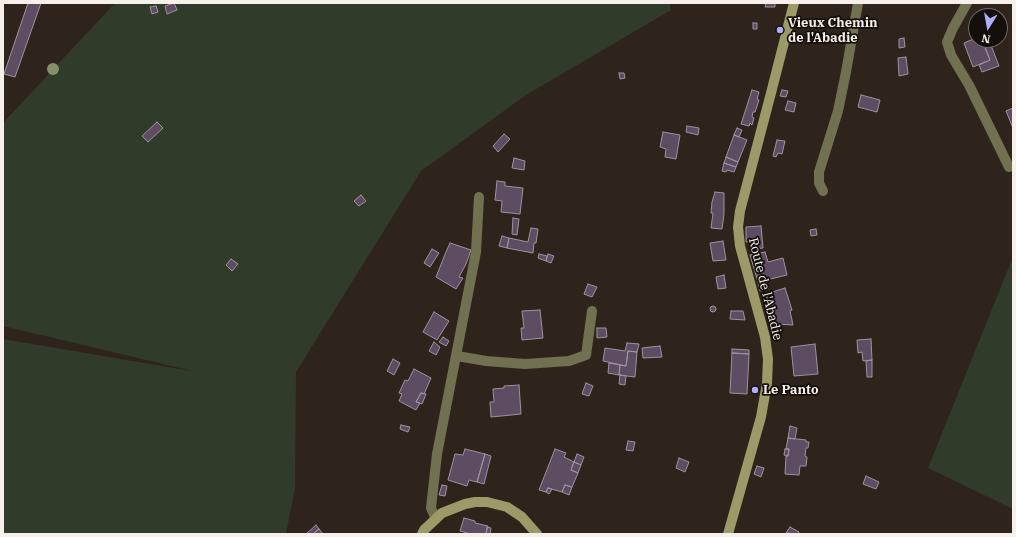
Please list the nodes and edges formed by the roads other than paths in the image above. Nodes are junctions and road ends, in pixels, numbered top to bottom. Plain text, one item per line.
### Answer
1 (794, 3) edge
2 (858, 3) edge
3 (967, 3) edge
4 (1009, 167) dead end
5 (823, 191) dead end
6 (479, 198) dead end
7 (592, 311) dead end
8 (457, 356) junction
9 (436, 519) junction
10 (422, 534) edge
11 (537, 534) edge
12 (728, 534) edge

1 - 12 street, Route de l'Abadie
2 - 5 street
3 - 4 street
6 - 8 street
7 - 8 street
8 - 9 street
9 - 10 street
9 - 11 street

